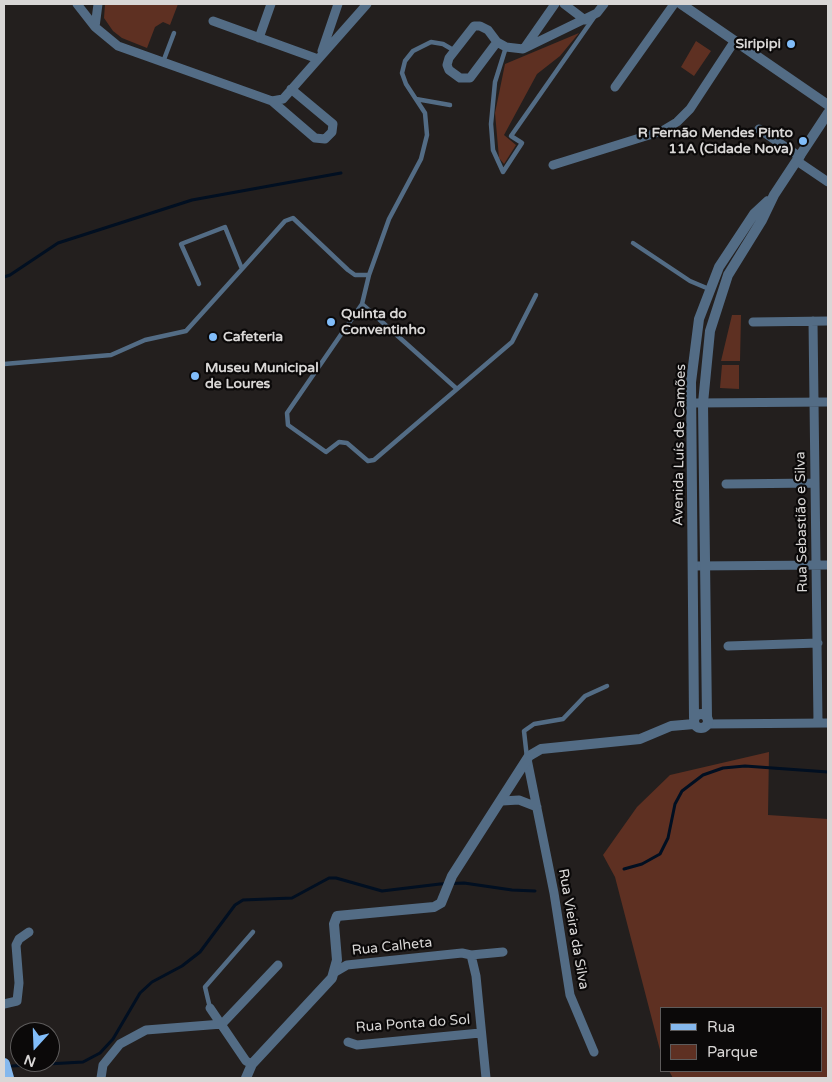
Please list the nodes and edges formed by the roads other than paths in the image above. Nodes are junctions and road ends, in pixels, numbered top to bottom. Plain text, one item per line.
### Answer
1 (77, 4) edge
2 (98, 4) edge
3 (271, 4) edge
4 (338, 4) edge
5 (555, 4) edge
6 (564, 4) edge
7 (604, 4) edge
8 (674, 4) edge
9 (681, 4) edge
10 (364, 5) edge
11 (597, 13) junction
12 (585, 20) junction
13 (213, 21) dead end
14 (95, 27) junction
15 (174, 33) dead end
16 (259, 38) junction
17 (497, 42) junction
18 (734, 42) junction
19 (506, 47) junction
20 (523, 49) junction
21 (454, 51) junction
22 (319, 58) junction
23 (162, 63) junction
24 (615, 88) dead end
25 (292, 89) junction
26 (416, 99) junction
27 (272, 101) junction
28 (450, 105) dead end
29 (828, 105) edge
30 (828, 113) edge
31 (759, 129) dead end
32 (798, 159) junction
33 (554, 165) dead end
34 (828, 182) edge
35 (774, 195) junction
36 (633, 243) dead end
37 (242, 269) junction
38 (369, 275) junction
39 (199, 284) dead end
40 (710, 290) junction
41 (536, 295) dead end
42 (362, 304) junction
43 (813, 321) junction
44 (828, 321) edge
45 (753, 322) dead end
46 (4, 364) edge
47 (457, 389) junction
48 (814, 402) junction
49 (828, 402) edge
50 (703, 403) junction
51 (692, 404) junction
52 (815, 483) junction
53 (726, 484) dead end
54 (828, 564) edge
55 (817, 565) junction
56 (693, 566) junction
57 (705, 566) junction
58 (818, 643) junction
59 (728, 646) dead end
60 (607, 686) dead end
61 (694, 721) junction
62 (707, 721) junction
63 (818, 723) junction
64 (828, 723) edge
65 (527, 759) junction
66 (502, 802) junction
67 (537, 807) junction
68 (29, 932) dead end
69 (253, 932) dead end
70 (503, 952) dead end
71 (471, 955) junction
72 (278, 965) dead end
73 (335, 972) junction
74 (4, 1004) edge
75 (210, 1008) joint
76 (222, 1024) junction
77 (480, 1033) junction
78 (348, 1042) dead end
79 (594, 1052) dead end
80 (4, 1064) edge
81 (252, 1064) junction
82 (8, 1078) edge
83 (102, 1078) edge
84 (246, 1078) edge
85 (486, 1078) edge

1 - 14 street
2 - 14 street
3 - 16 street
4 - 22 street
5 - 20 street
6 - 12 street
7 - 11 street
8 - 24 street
9 - 18 street
10 - 22 street
11 - 12 street
11 - 19 lane
12 - 20 street
13 - 16 street
14 - 23 street
15 - 23 lane
16 - 22 street
17 - 19 street
17 - 21 street
17 - 21 street
18 - 29 street
18 - 33 street
19 - 20 street
21 - 26 lane
22 - 25 street
23 - 27 street
25 - 27 street
25 - 27 street
26 - 28 lane
26 - 38 lane
30 - 32 street, Avenida Luís de Camões
31 - 32 street
32 - 34 street
32 - 35 street, Avenida Luís de Camões
35 - 40 street, Avenida Luís de Camões
35 - 50 street, Avenida Luís de Camões
36 - 40 lane
37 - 38 lane
37 - 39 lane
37 - 46 lane
38 - 42 lane
40 - 51 street, Avenida Luís de Camões
41 - 47 lane
42 - 47 lane
42 - 47 lane
43 - 44 street
43 - 45 street
43 - 48 street, Rua Sebastião e Silva
48 - 49 street
48 - 50 street
48 - 52 street, Rua Sebastião e Silva
50 - 51 street
50 - 57 street, Avenida Luís de Camões
51 - 56 street, Avenida Luís de Camões
52 - 53 street
52 - 55 street, Rua Sebastião e Silva
54 - 55 street
55 - 57 street
55 - 58 street, Rua Sebastião e Silva
56 - 57 street
56 - 61 street, Avenida Luís de Camões
57 - 62 street, Avenida Luís de Camões
58 - 59 street
58 - 63 street, Rua Sebastião e Silva
60 - 65 lane
61 - 62 street
61 - 65 street
62 - 63 street
63 - 64 street
65 - 66 street
65 - 67 street, Rua Vieira da Silva
66 - 67 street
66 - 73 street
67 - 79 street, Rua Vieira da Silva
68 - 74 street
69 - 75 lane
70 - 71 street, Rua Calheta
71 - 73 street, Rua Calheta
71 - 77 street
72 - 76 street
73 - 81 street
75 - 76 street
76 - 81 street
76 - 83 street
77 - 78 street, Rua Ponta do Sol
77 - 85 street
80 - 82 main road
81 - 84 street

